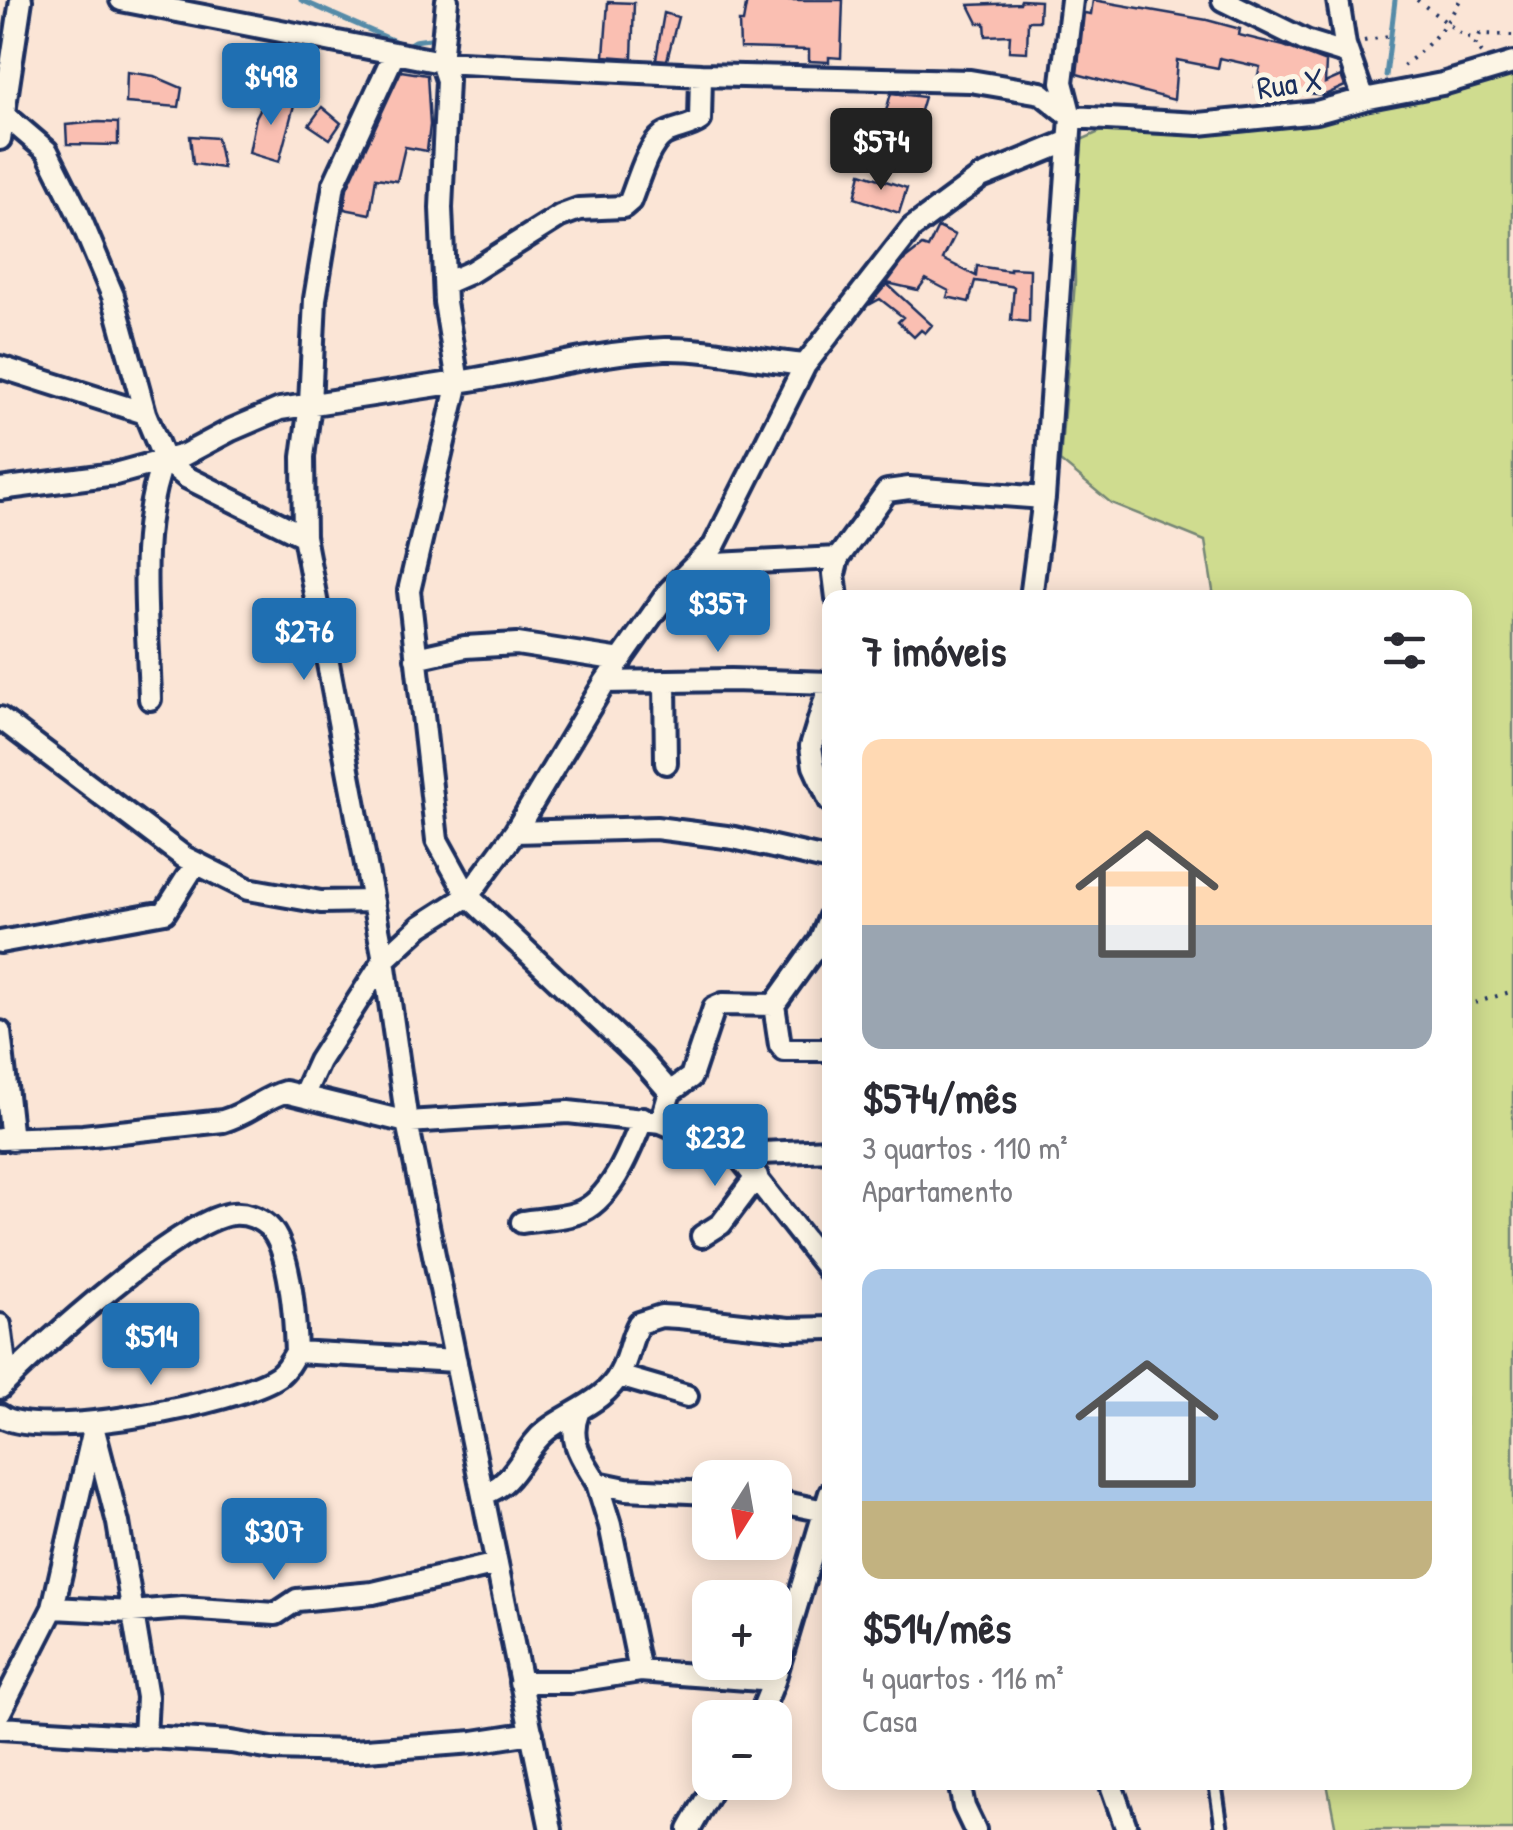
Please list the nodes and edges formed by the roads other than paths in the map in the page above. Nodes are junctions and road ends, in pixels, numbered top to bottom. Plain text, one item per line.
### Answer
1 (21, 0) edge
2 (121, 0) edge
3 (447, 0) edge
4 (1072, 0) edge
5 (1223, 0) edge
6 (1338, 0) edge
7 (9, 35) edge
8 (1347, 50) junction
9 (394, 54) junction
10 (441, 62) junction
11 (1513, 64) edge
12 (702, 76) junction
13 (1364, 99) junction
14 (6, 116) junction
15 (1070, 117) junction
16 (0, 138) edge
17 (1069, 141) junction
18 (446, 284) junction
19 (804, 365) junction
20 (0, 367) edge
21 (458, 382) junction
22 (310, 404) junction
23 (146, 413) junction
24 (164, 459) junction
25 (0, 489) edge
26 (1044, 498) junction
27 (304, 536) junction
28 (838, 558) junction
29 (697, 564) junction
30 (837, 590) edge
31 (1032, 590) edge
32 (416, 658) junction
33 (621, 660) junction
34 (605, 682) junction
35 (665, 683) junction
36 (822, 684) edge
37 (150, 699) dead end
38 (822, 710) edge
39 (0, 718) edge
40 (666, 762) dead end
41 (822, 780) edge
42 (514, 832) junction
43 (822, 858) edge
44 (196, 863) junction
45 (468, 896) junction
46 (372, 901) junction
47 (822, 936) edge
48 (0, 942) edge
49 (384, 960) junction
50 (774, 1005) junction
51 (0, 1032) edge
52 (822, 1050) edge
53 (670, 1092) junction
54 (304, 1094) junction
55 (652, 1120) junction
56 (407, 1122) junction
57 (6, 1140) edge
58 (822, 1150) edge
59 (737, 1154) junction
60 (757, 1176) junction
61 (522, 1222) dead end
62 (702, 1236) dead end
63 (822, 1261) edge
64 (0, 1325) edge
65 (822, 1328) edge
66 (296, 1352) junction
67 (456, 1361) junction
68 (620, 1376) junction
69 (3, 1384) edge
70 (687, 1396) dead end
71 (578, 1414) junction
72 (0, 1416) edge
73 (95, 1426) junction
74 (597, 1483) junction
75 (692, 1492) edge
76 (483, 1494) junction
77 (792, 1502) edge
78 (822, 1504) edge
79 (822, 1527) edge
80 (496, 1564) junction
81 (53, 1608) junction
82 (132, 1612) junction
83 (640, 1670) junction
84 (774, 1681) junction
85 (520, 1682) junction
86 (766, 1700) edge
87 (1, 1713) edge
88 (532, 1733) junction
89 (146, 1738) junction
90 (962, 1790) edge
91 (1113, 1790) edge
92 (1216, 1790) edge
93 (706, 1800) edge
94 (551, 1830) edge
95 (689, 1830) edge
96 (975, 1830) edge
97 (1127, 1830) edge
98 (1222, 1830) edge

1 - 7 street
2 - 9 street
3 - 10 street
4 - 15 street
5 - 8 street
6 - 8 street
7 - 14 street
8 - 13 street
9 - 10 street
9 - 22 street
10 - 12 street
10 - 18 street
11 - 13 street, Rua X
12 - 15 street
12 - 18 street
13 - 15 street, Rua X
14 - 16 street
14 - 23 street
15 - 17 street
17 - 19 street
17 - 26 street
18 - 21 street
19 - 21 street
19 - 29 street
20 - 23 street
21 - 22 street
21 - 32 street
22 - 24 street
22 - 27 street
23 - 24 street
24 - 25 street
24 - 27 street
24 - 37 street
26 - 28 street
26 - 31 street
27 - 46 street
28 - 29 street
28 - 30 street
29 - 33 street
32 - 33 street
32 - 45 street
33 - 34 street
34 - 35 street
34 - 42 street
35 - 36 street
35 - 40 street
38 - 41 street
39 - 44 street
42 - 43 street
42 - 45 street
44 - 46 street
44 - 48 street
45 - 49 street
45 - 53 street
46 - 49 street
47 - 50 street
49 - 54 street
49 - 56 street
50 - 52 street
50 - 53 street
51 - 57 street
53 - 55 street
54 - 56 street
54 - 57 street
55 - 56 street
55 - 59 street
55 - 61 street
56 - 67 street
58 - 59 street
59 - 60 street
60 - 62 street
60 - 63 street
64 - 69 street
65 - 68 street
66 - 67 street
66 - 69 street
66 - 73 street
67 - 76 street
68 - 70 street
68 - 71 street
71 - 74 street
71 - 76 street
72 - 73 street
73 - 81 street
73 - 82 street
74 - 75 street
74 - 83 street
76 - 80 street
77 - 78 street
79 - 84 street
80 - 82 street
80 - 85 street
81 - 82 street
81 - 87 street
82 - 89 street
83 - 84 street
83 - 85 street
84 - 86 street
85 - 88 street
87 - 89 street
88 - 89 street
88 - 94 street
90 - 96 street
91 - 97 street
92 - 98 lane
93 - 95 street

